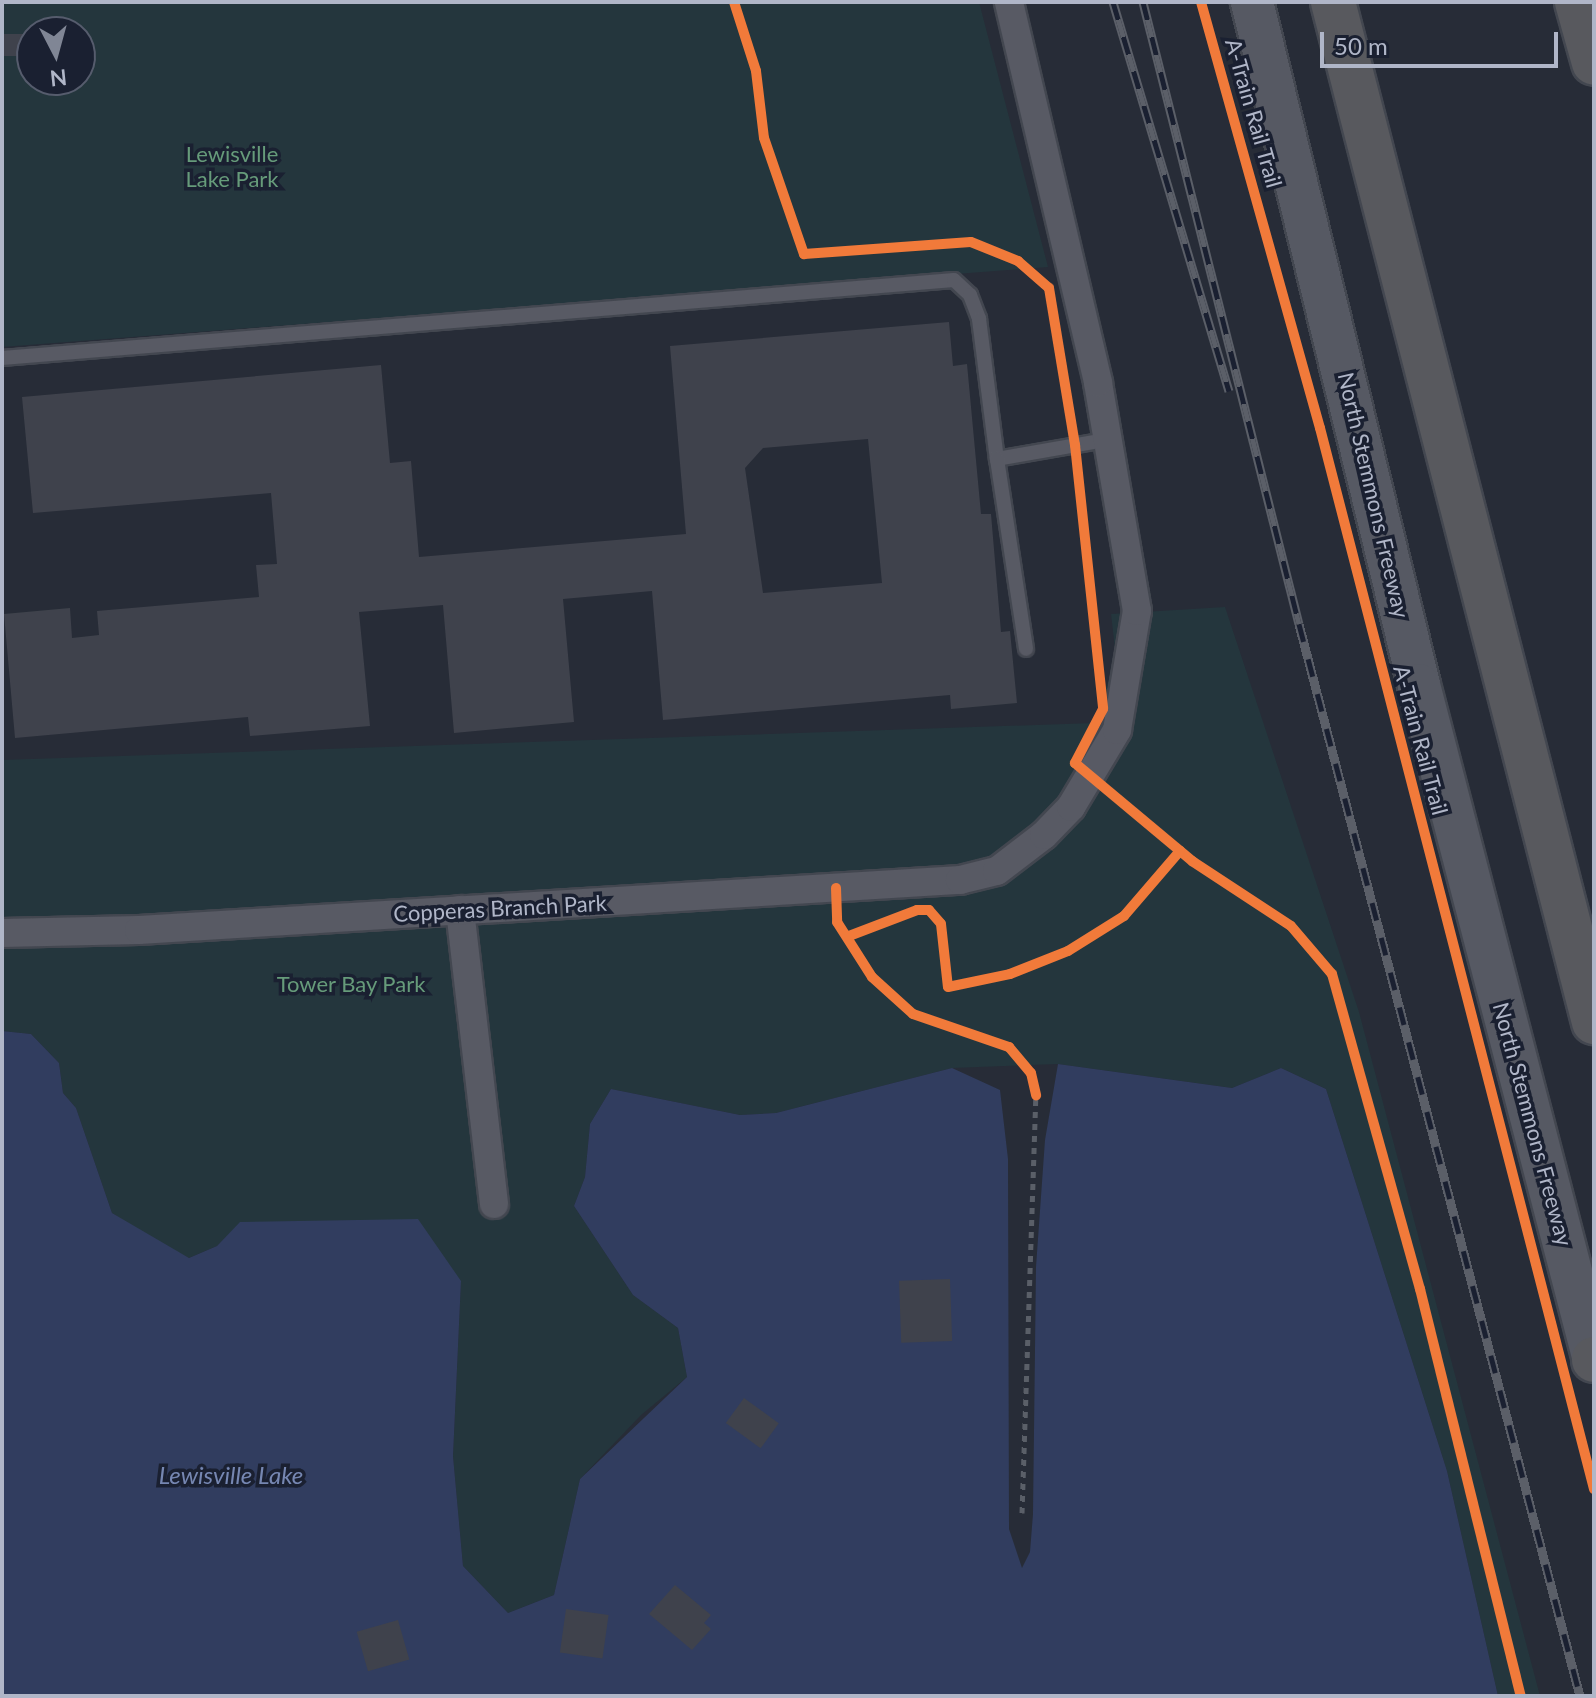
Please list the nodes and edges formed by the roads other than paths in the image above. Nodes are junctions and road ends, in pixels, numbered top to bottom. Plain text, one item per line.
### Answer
1 (1009, 2) edge
2 (1252, 2) edge
3 (1333, 2) edge
4 (1577, 2) edge
5 (1594, 63) edge
6 (2, 358) edge
7 (1106, 440) junction
8 (997, 459) junction
9 (1026, 649) dead end
10 (460, 910) junction
11 (2, 933) edge
12 (1594, 1022) edge
13 (494, 1204) dead end
14 (1594, 1360) edge

1 - 7 street
2 - 14 main road, North Stemmons Freeway
3 - 12 highway
4 - 5 highway
6 - 8 lane
7 - 8 lane
7 - 10 street, Copperas Branch Park
8 - 9 lane
10 - 11 street, Copperas Branch Park
10 - 13 street

